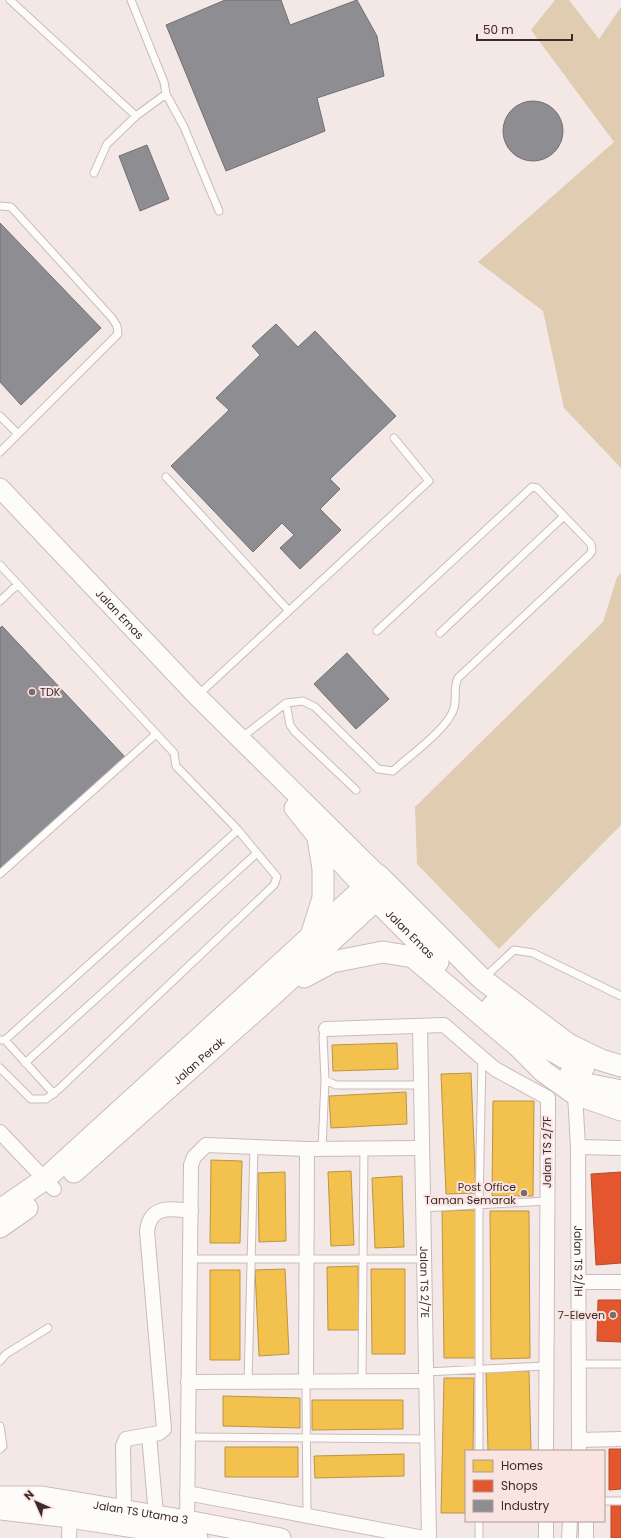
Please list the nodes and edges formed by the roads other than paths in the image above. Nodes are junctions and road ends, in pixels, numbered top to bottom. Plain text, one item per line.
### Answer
1 (10, 0) edge
2 (131, 0) edge
3 (166, 94) junction
4 (136, 116) junction
5 (94, 173) dead end
6 (0, 206) edge
7 (219, 210) dead end
8 (0, 416) edge
9 (18, 434) junction
10 (394, 438) dead end
11 (0, 452) edge
12 (166, 477) dead end
13 (0, 488) edge
14 (564, 516) junction
15 (0, 565) edge
16 (18, 584) junction
17 (0, 601) edge
18 (289, 611) junction
19 (377, 631) dead end
20 (440, 633) dead end
21 (197, 696) junction
22 (286, 702) junction
23 (156, 734) junction
24 (240, 739) junction
25 (356, 790) dead end
26 (238, 830) junction
27 (318, 838) junction
28 (258, 853) junction
29 (0, 874) edge
30 (377, 888) junction
31 (311, 936) junction
32 (482, 979) junction
33 (276, 993) junction
34 (621, 996) edge
35 (420, 1026) junction
36 (326, 1029) joint
37 (3, 1040) edge
38 (520, 1048) junction
39 (482, 1058) junction
40 (611, 1060) edge
41 (25, 1063) junction
42 (621, 1066) edge
43 (0, 1068) edge
44 (621, 1076) edge
45 (325, 1080) junction
46 (421, 1085) junction
47 (621, 1091) edge
48 (54, 1094) junction
49 (574, 1094) junction
50 (621, 1110) edge
51 (0, 1132) edge
52 (254, 1147) junction
53 (578, 1147) junction
54 (364, 1148) junction
55 (422, 1148) junction
56 (621, 1148) edge
57 (307, 1149) junction
58 (322, 1149) junction
59 (50, 1184) junction
60 (547, 1201) junction
61 (479, 1205) junction
62 (423, 1208) junction
63 (0, 1210) edge
64 (191, 1211) junction
65 (0, 1227) edge
66 (190, 1259) junction
67 (251, 1259) junction
68 (306, 1259) junction
69 (363, 1259) junction
70 (424, 1259) junction
71 (578, 1282) junction
72 (621, 1282) edge
73 (48, 1328) dead end
74 (0, 1361) edge
75 (579, 1364) junction
76 (621, 1364) edge
77 (545, 1366) junction
78 (479, 1370) junction
79 (426, 1377) junction
80 (362, 1381) junction
81 (188, 1382) junction
82 (248, 1382) junction
83 (306, 1382) junction
84 (0, 1426) edge
85 (149, 1435) junction
86 (188, 1437) junction
87 (306, 1438) junction
88 (427, 1439) junction
89 (621, 1439) edge
90 (579, 1445) edge
91 (0, 1449) edge
92 (479, 1450) edge
93 (546, 1450) edge
94 (187, 1493) junction
95 (0, 1496) edge
96 (605, 1501) edge
97 (621, 1501) edge
98 (0, 1510) edge
99 (156, 1515) junction
100 (307, 1516) junction
101 (70, 1518) junction
102 (479, 1522) edge
103 (546, 1522) edge
104 (570, 1522) edge
105 (586, 1522) edge
106 (127, 1525) edge
107 (190, 1531) edge
108 (69, 1538) edge
109 (281, 1538) edge
110 (424, 1538) edge
111 (428, 1538) edge
112 (479, 1538) edge
113 (546, 1538) edge
114 (569, 1538) edge
115 (586, 1538) edge

1 - 4 lane
2 - 3 lane
3 - 4 lane
3 - 7 lane
4 - 5 lane
6 - 9 lane
8 - 9 lane
9 - 11 lane
10 - 18 lane
12 - 18 lane
13 - 21 main road, Jalan Emas
14 - 19 lane
14 - 20 lane
14 - 22 lane
15 - 16 lane
16 - 17 lane
16 - 23 lane
18 - 21 lane
21 - 24 main road, Jalan Emas
22 - 24 lane
22 - 25 lane
23 - 26 lane
23 - 29 lane
24 - 27 main road, Jalan Emas
24 - 30 main road, Jalan Emas
26 - 28 lane
26 - 37 lane
27 - 30 main road, Jalan Emas
27 - 31 main road
28 - 41 lane
28 - 48 lane
30 - 31 main road, Jalan Perak
30 - 32 main road, Jalan Emas
30 - 33 main road, Jalan Perak
30 - 44 main road, Jalan Emas
31 - 59 main road, Jalan Perak
32 - 34 lane
32 - 40 main road, Jalan Emas
33 - 38 main road
33 - 59 main road, Jalan Perak
35 - 36 street, Jalan TS 2/7F
35 - 39 street, Jalan TS 2/7F
35 - 46 street, Jalan TS 2/7E
36 - 45 lane
37 - 41 lane
38 - 47 main road
38 - 49 main road
39 - 60 street, Jalan TS 2/7F
39 - 61 lane
40 - 42 main road, Jalan Emas
41 - 48 lane
43 - 48 lane
45 - 46 lane
45 - 58 lane
46 - 55 street, Jalan TS 2/7E
49 - 50 main road
49 - 53 street, Jalan TS 2/1H
51 - 59 street
52 - 57 street
52 - 64 street
52 - 67 lane
53 - 56 street
53 - 71 street, Jalan TS 2/1H
54 - 55 street
54 - 58 street
54 - 69 lane
55 - 62 street, Jalan TS 2/7E
57 - 58 street
57 - 68 street
59 - 63 main road, Jalan Perak
59 - 65 main road, Jalan Perak
60 - 61 lane
60 - 77 street, Jalan TS 2/7F
61 - 62 lane
61 - 78 lane
62 - 70 street, Jalan TS 2/7E
64 - 66 street
64 - 85 street
66 - 67 lane
66 - 81 street
67 - 68 lane
67 - 82 lane
68 - 69 lane
68 - 83 street
69 - 70 lane
69 - 80 lane
70 - 79 street, Jalan TS 2/7E
71 - 72 street
71 - 75 street, Jalan TS 2/1H
73 - 74 lane
75 - 76 lane
75 - 90 street, Jalan TS 2/1H
77 - 78 lane
77 - 93 street, Jalan TS 2/7F
78 - 79 lane
78 - 92 lane
79 - 80 street
79 - 88 street, Jalan TS 2/7E
80 - 83 street
81 - 82 street
81 - 86 street
82 - 83 street
83 - 87 lane
84 - 91 lane
85 - 99 street
85 - 106 street
86 - 87 lane
86 - 94 street
87 - 88 lane
87 - 100 lane
88 - 111 street, Jalan TS 2/7E
89 - 90 street
94 - 100 street
94 - 107 street
95 - 106 main road, Jalan TS Utama 3
96 - 97 lane
98 - 101 main road, Jalan TS Utama 3
99 - 106 main road, Jalan TS Utama 3
99 - 107 main road, Jalan TS Utama 3
100 - 110 street
101 - 106 main road, Jalan TS Utama 3
101 - 108 street
102 - 112 lane
103 - 113 street
104 - 114 street
105 - 115 street
106 - 107 main road, Jalan TS Utama 3
107 - 109 main road, Jalan TS Utama 3

